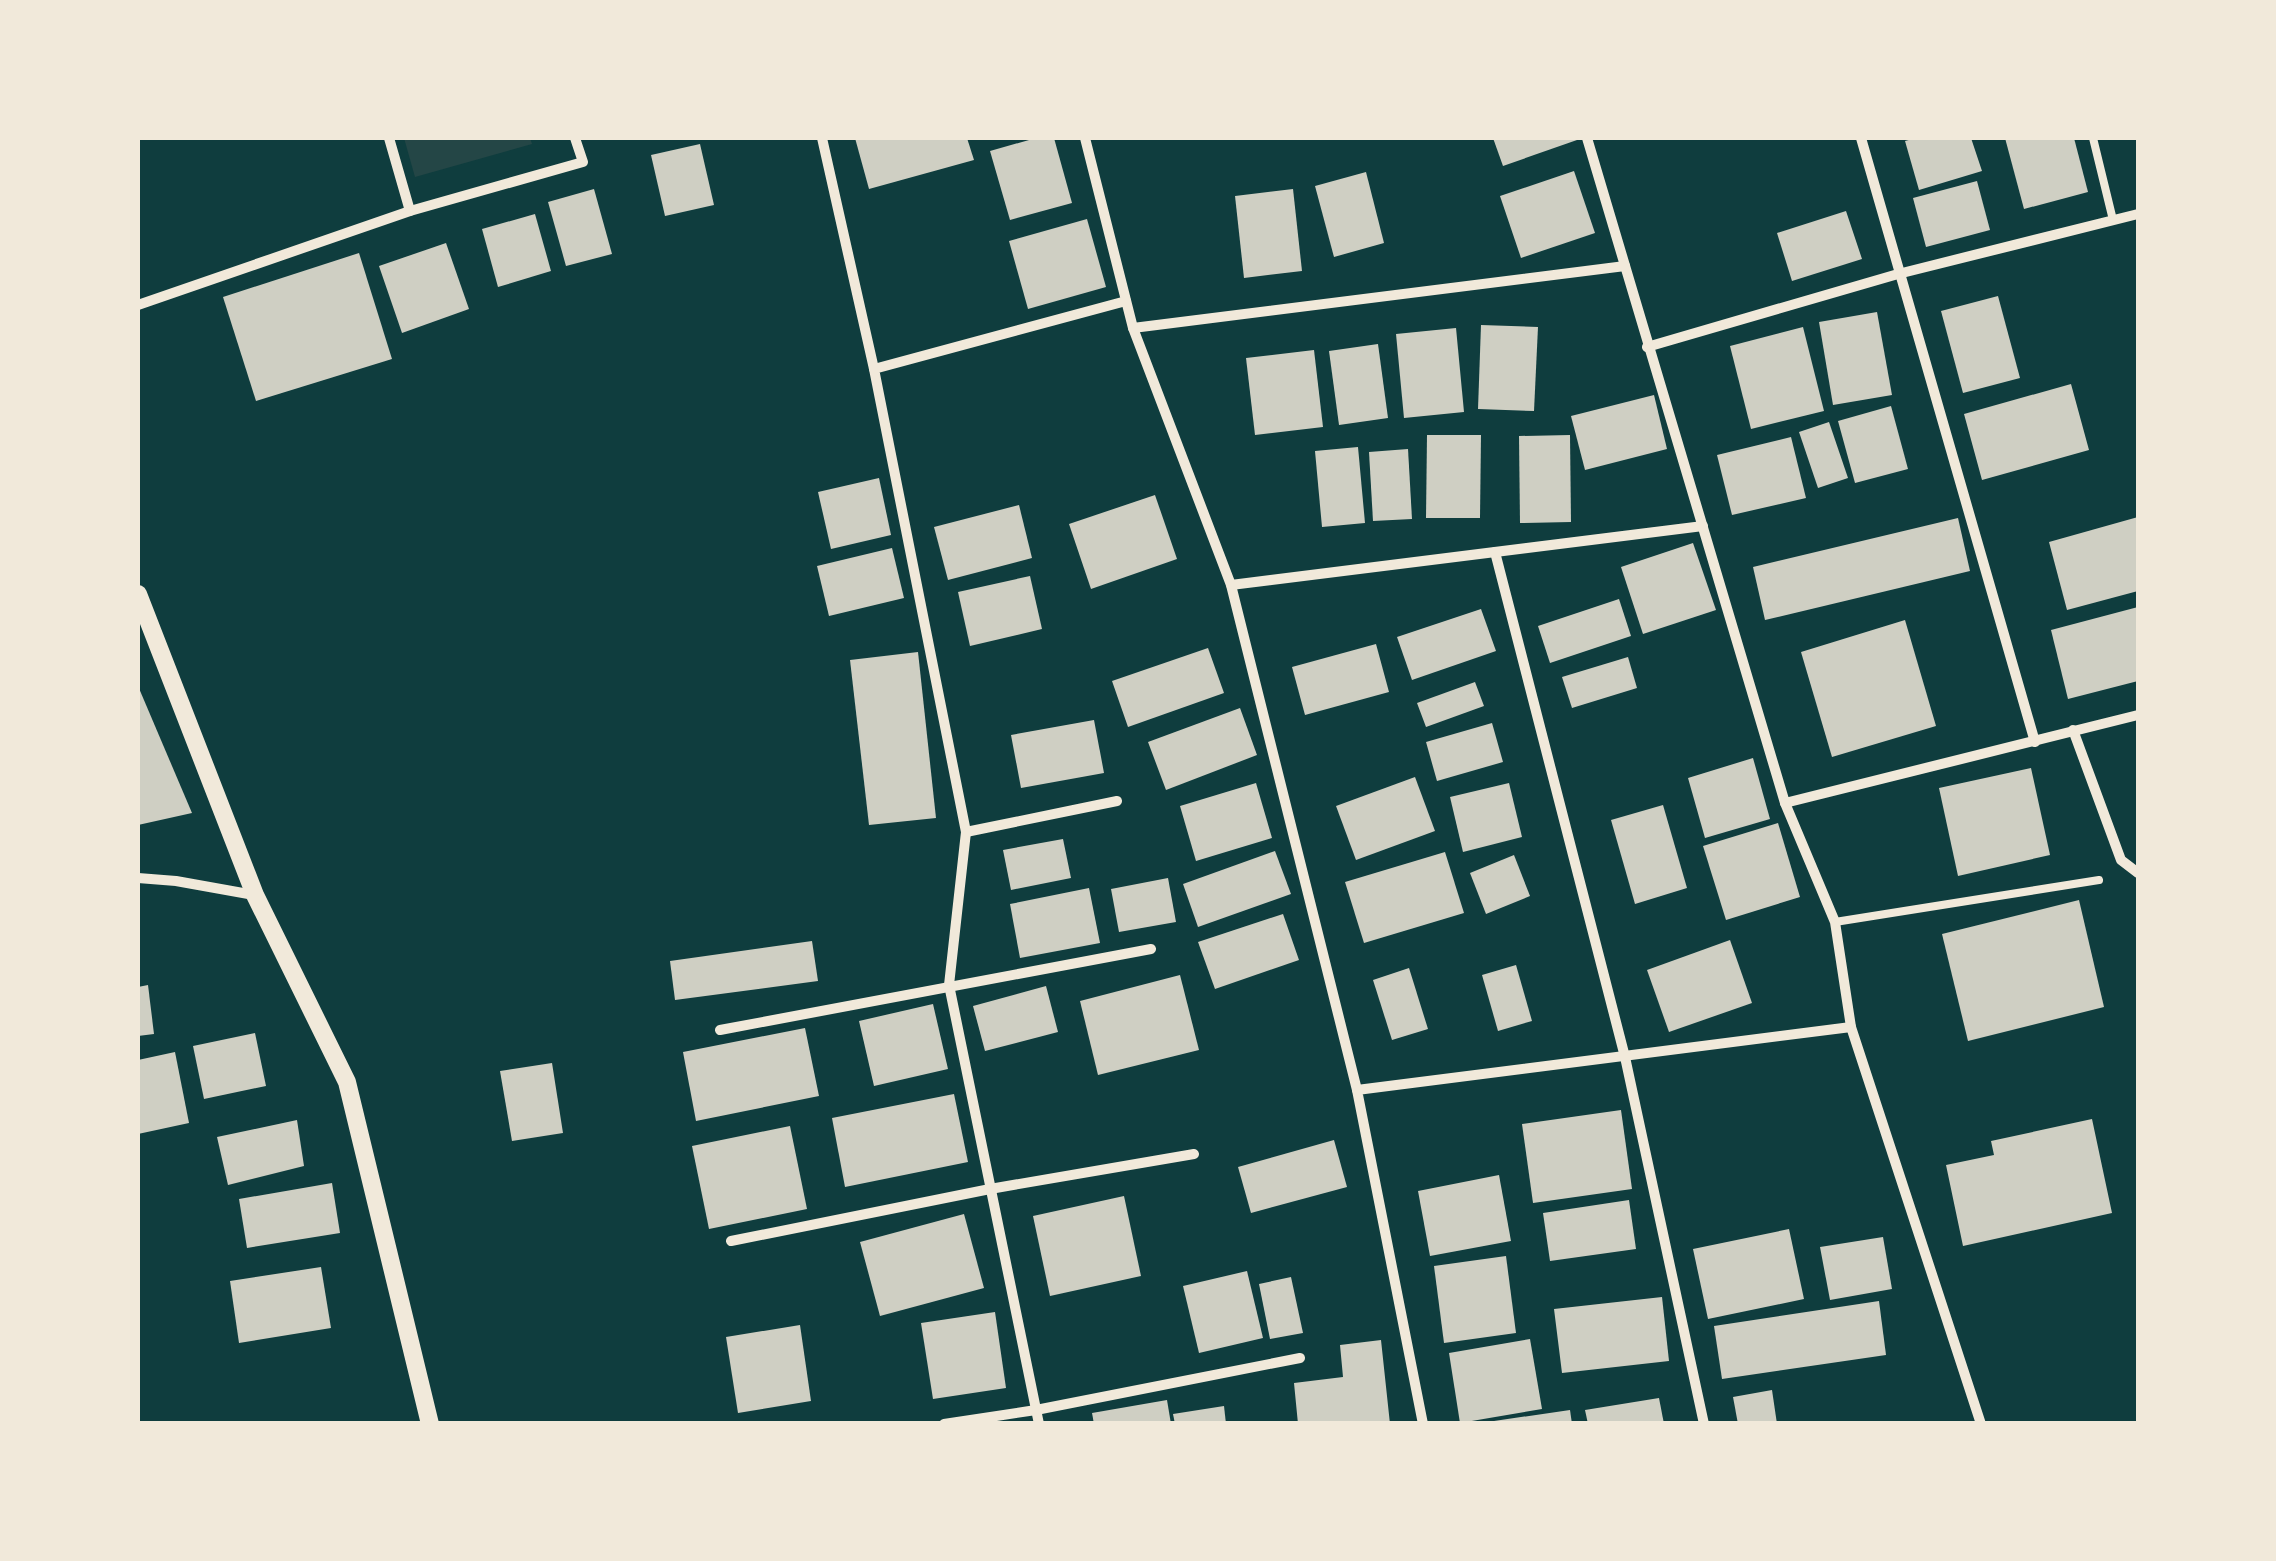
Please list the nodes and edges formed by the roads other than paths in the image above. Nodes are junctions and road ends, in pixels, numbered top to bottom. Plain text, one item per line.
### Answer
1 (389, 138) edge
2 (576, 138) edge
3 (822, 138) edge
4 (1085, 138) edge
5 (1588, 138) edge
6 (1861, 138) edge
7 (2093, 138) edge
8 (410, 210) junction
9 (2138, 214) edge
10 (2113, 220) junction
11 (1625, 266) junction
12 (1898, 274) junction
13 (1126, 301) junction
14 (138, 306) edge
15 (1133, 328) junction
16 (1647, 347) junction
17 (874, 369) junction
18 (1702, 526) junction
19 (1495, 552) junction
20 (1231, 585) junction
21 (138, 594) edge
22 (2138, 715) edge
23 (2073, 730) junction
24 (2035, 742) junction
25 (1118, 800) dead end
26 (1784, 804) junction
27 (966, 832) junction
28 (2138, 873) edge
29 (138, 878) edge
30 (2100, 880) dead end
31 (256, 895) junction
32 (1835, 922) junction
33 (1151, 949) dead end
34 (948, 985) junction
35 (1851, 1028) junction
36 (720, 1030) dead end
37 (1625, 1056) junction
38 (1357, 1090) junction
39 (1194, 1154) dead end
40 (990, 1189) junction
41 (730, 1241) dead end
42 (1300, 1358) dead end
43 (1036, 1410) junction
44 (430, 1424) edge
45 (944, 1424) edge
46 (1039, 1424) edge
47 (1424, 1424) edge
48 (1704, 1424) edge
49 (1981, 1424) edge

1 - 8 street
2 - 8 street
3 - 17 street
4 - 13 street
5 - 11 street
6 - 12 street
7 - 10 lane
8 - 14 street
9 - 10 street
10 - 12 street
11 - 15 street
11 - 16 street
12 - 16 street
12 - 24 street
13 - 15 street
13 - 17 street
15 - 20 street
16 - 18 street
17 - 27 street
18 - 19 street
18 - 26 street
19 - 20 street
19 - 37 street
20 - 38 street
21 - 31 street
22 - 23 street
23 - 24 street
23 - 28 street
24 - 26 street
25 - 27 street
26 - 32 street
27 - 34 street
29 - 31 street
30 - 32 lane
31 - 44 street
32 - 35 street
33 - 34 street
34 - 36 street
34 - 40 street
35 - 37 street
35 - 49 street
37 - 38 street
37 - 48 street
38 - 47 street
39 - 40 street
40 - 41 street
40 - 43 street
42 - 43 street
43 - 45 street
43 - 46 street

